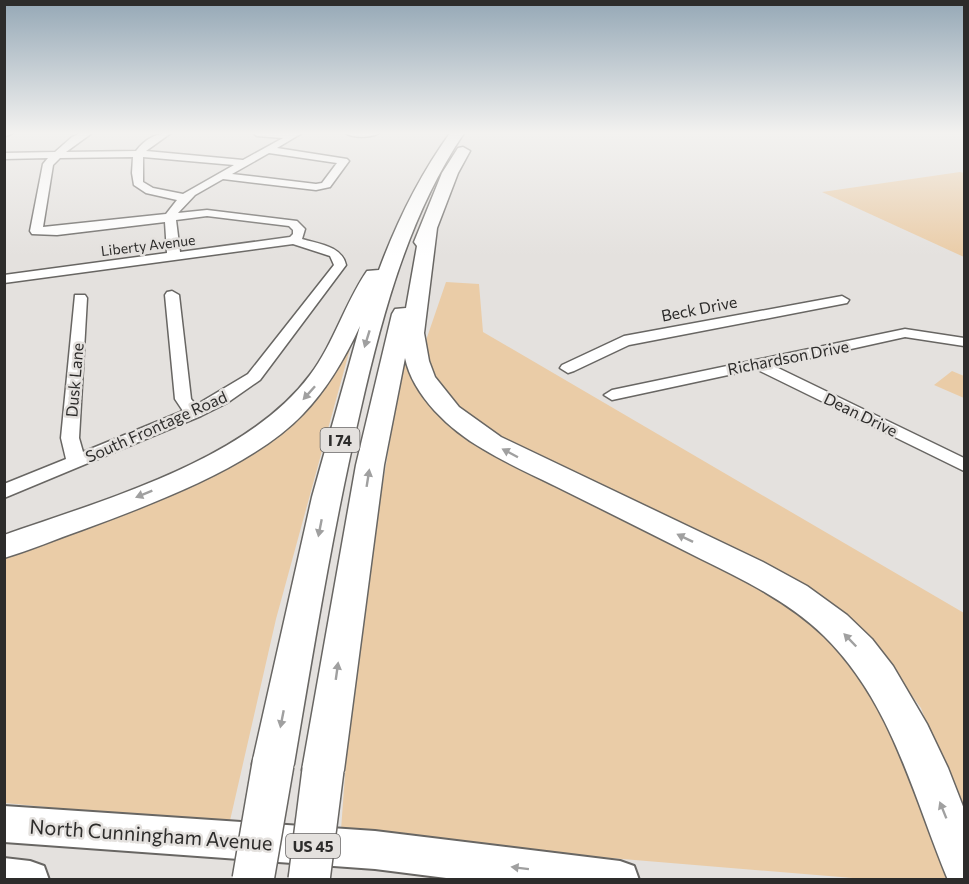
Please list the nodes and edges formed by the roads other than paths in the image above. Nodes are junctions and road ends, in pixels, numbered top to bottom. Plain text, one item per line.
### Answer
1 (46, 174) edge
2 (138, 174) edge
3 (225, 174) edge
4 (334, 174) edge
5 (430, 174) edge
6 (449, 174) edge
7 (222, 176) junction
8 (185, 198) junction
9 (170, 218) junction
10 (420, 220) junction
11 (294, 240) junction
12 (174, 256) junction
13 (4, 279) edge
14 (172, 295) dead end
15 (80, 298) dead end
16 (842, 300) dead end
17 (964, 342) edge
18 (758, 364) junction
19 (568, 368) dead end
20 (612, 394) dead end
21 (195, 412) junction
22 (76, 462) junction
23 (964, 465) edge
24 (4, 492) edge
25 (4, 547) edge
26 (4, 824) edge
27 (964, 864) edge
28 (4, 877) edge
29 (30, 879) edge
30 (253, 879) edge
31 (309, 879) edge
32 (620, 879) edge

1 - 9 street
2 - 8 street
3 - 7 street
4 - 7 street
5 - 10 highway, I 74
6 - 10 highway, I 74
7 - 8 street
8 - 9 street
9 - 11 street
9 - 12 street
10 -> 25 highway
27 -> 10 highway
10 -> 30 highway, I 74, bridge
31 -> 10 highway, I 74, bridge
11 - 12 street, Liberty Avenue
11 - 21 street, South Frontage Road
12 - 13 street, Liberty Avenue
14 - 21 street
15 - 22 street, Dusk Lane
16 - 19 street, Beck Drive
17 - 18 street, Richardson Drive
18 - 20 street, Richardson Drive
18 - 23 street, Dean Drive
21 - 22 street, South Frontage Road
22 - 24 street, South Frontage Road
32 -> 26 main road, North Cunningham Avenue / US 45
28 - 29 main road

